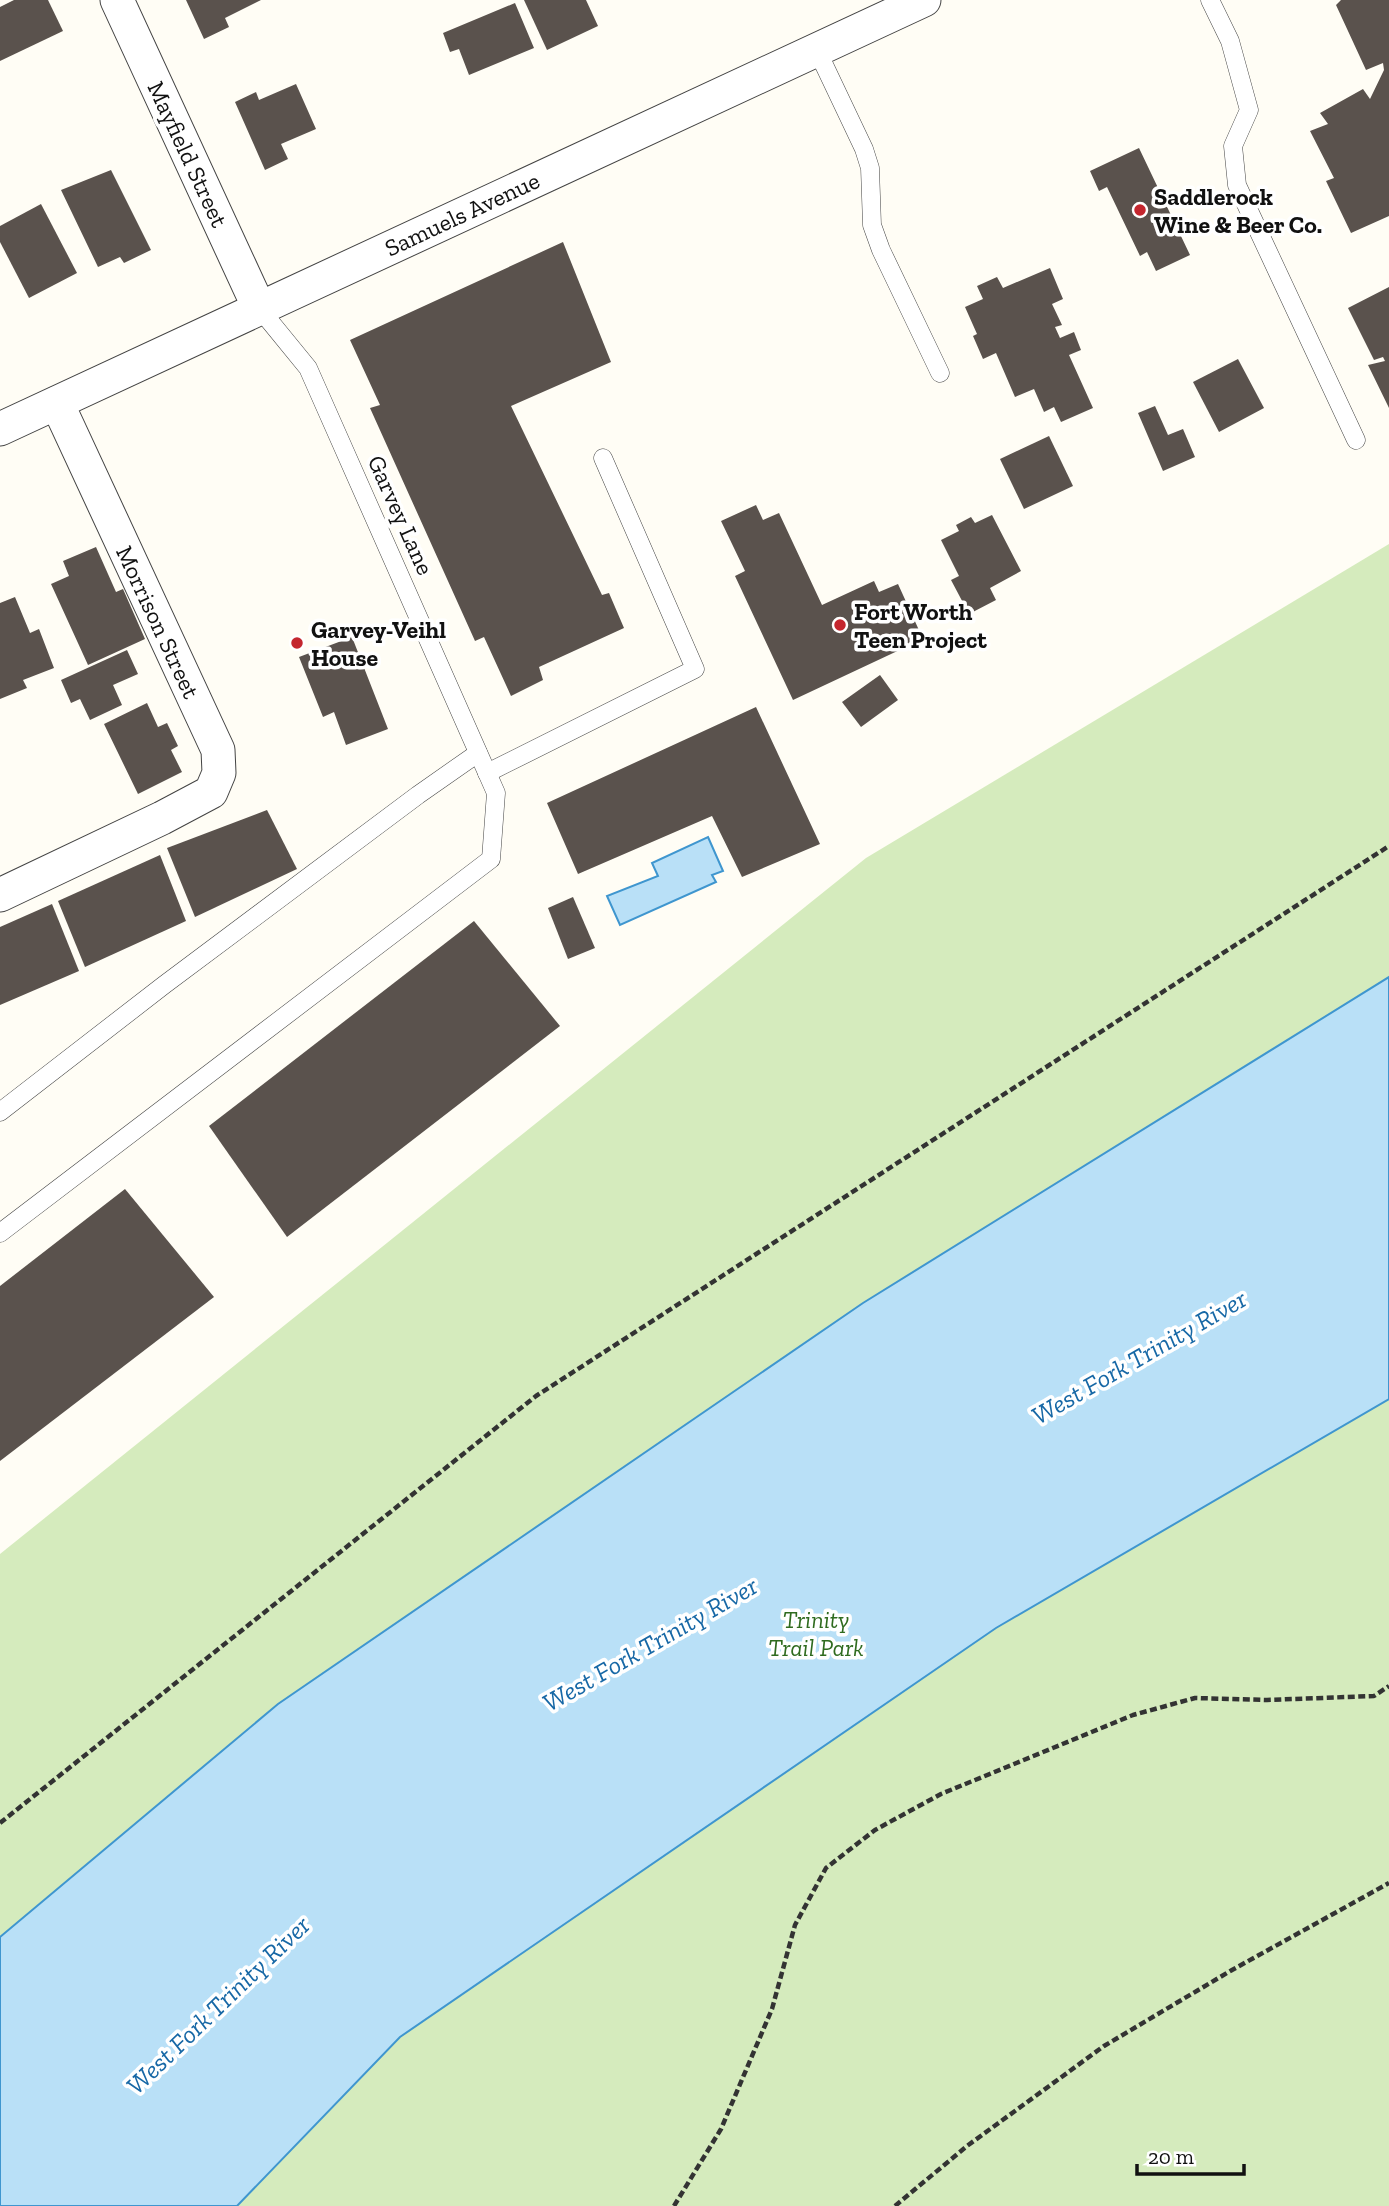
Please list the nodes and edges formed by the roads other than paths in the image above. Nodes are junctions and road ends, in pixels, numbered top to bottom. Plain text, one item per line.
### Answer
1 (117, 0) edge
2 (924, 0) edge
3 (1210, 0) edge
4 (817, 50) junction
5 (258, 308) junction
6 (940, 373) dead end
7 (57, 403) junction
8 (0, 429) edge
9 (1356, 440) dead end
10 (603, 458) dead end
11 (478, 753) junction
12 (487, 773) junction
13 (0, 895) edge
14 (0, 1112) edge
15 (0, 1233) edge

1 - 5 street, Mayfield Street
2 - 4 street, Samuels Avenue
3 - 9 lane
4 - 5 street, Samuels Avenue
4 - 6 lane
5 - 7 street, Samuels Avenue
5 - 11 lane, Garvey Lane
7 - 8 street, Samuels Avenue
7 - 13 street, Morrison Street
10 - 12 lane
11 - 12 lane, Garvey Lane
11 - 14 lane
12 - 15 lane, Garvey Lane

